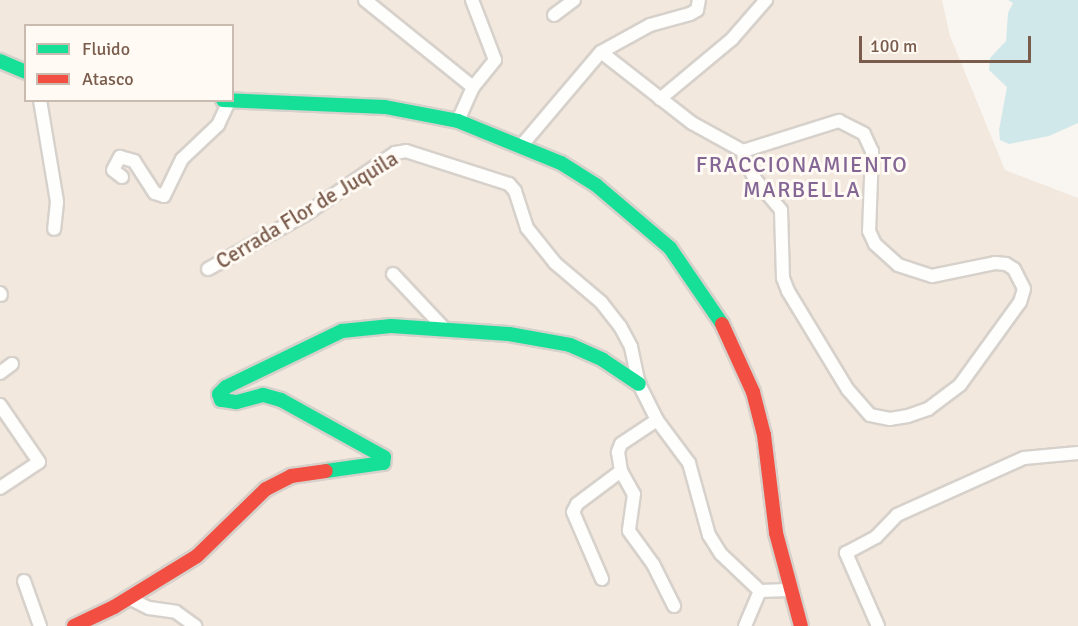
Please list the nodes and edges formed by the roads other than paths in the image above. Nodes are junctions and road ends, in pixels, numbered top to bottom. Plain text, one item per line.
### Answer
1 (365, 0) edge
2 (574, 0) edge
3 (699, 0) edge
4 (766, 0) edge
5 (475, 3) edge
6 (554, 15) dead end
7 (601, 51) junction
8 (0, 61) edge
9 (24, 71) edge
10 (472, 87) junction
11 (660, 99) junction
12 (234, 101) edge
13 (40, 102) edge
14 (229, 102) edge
15 (458, 121) junction
16 (522, 145) junction
17 (743, 151) junction
18 (122, 177) dead end
19 (54, 229) dead end
20 (208, 269) dead end
21 (393, 274) dead end
22 (442, 327) junction
23 (12, 364) dead end
24 (0, 373) edge
25 (639, 384) junction
26 (0, 405) edge
27 (657, 420) junction
28 (1078, 453) edge
29 (621, 471) junction
30 (0, 488) edge
31 (602, 579) dead end
32 (24, 581) dead end
33 (789, 590) junction
34 (760, 591) junction
35 (129, 598) junction
36 (674, 606) dead end
37 (40, 626) edge
38 (74, 626) edge
39 (195, 626) edge
40 (746, 626) edge
41 (801, 626) edge
42 (878, 626) edge

1 - 10 street
2 - 6 street
3 - 7 street
4 - 11 street
5 - 10 street
7 - 11 street
7 - 16 street
8 - 9 street
10 - 15 street
11 - 17 street
12 - 15 street
13 - 19 street
14 - 18 street
15 - 16 street
16 - 33 street
17 - 17 street
20 - 25 street, Cerrada Flor de Juquila
21 - 22 street
22 - 25 street
22 - 35 street
23 - 24 street
25 - 27 street
26 - 30 street
27 - 29 street
27 - 34 street
28 - 42 street
29 - 31 street
29 - 36 street
32 - 37 street
33 - 34 street
33 - 41 street
34 - 40 street
35 - 38 street
35 - 39 street

